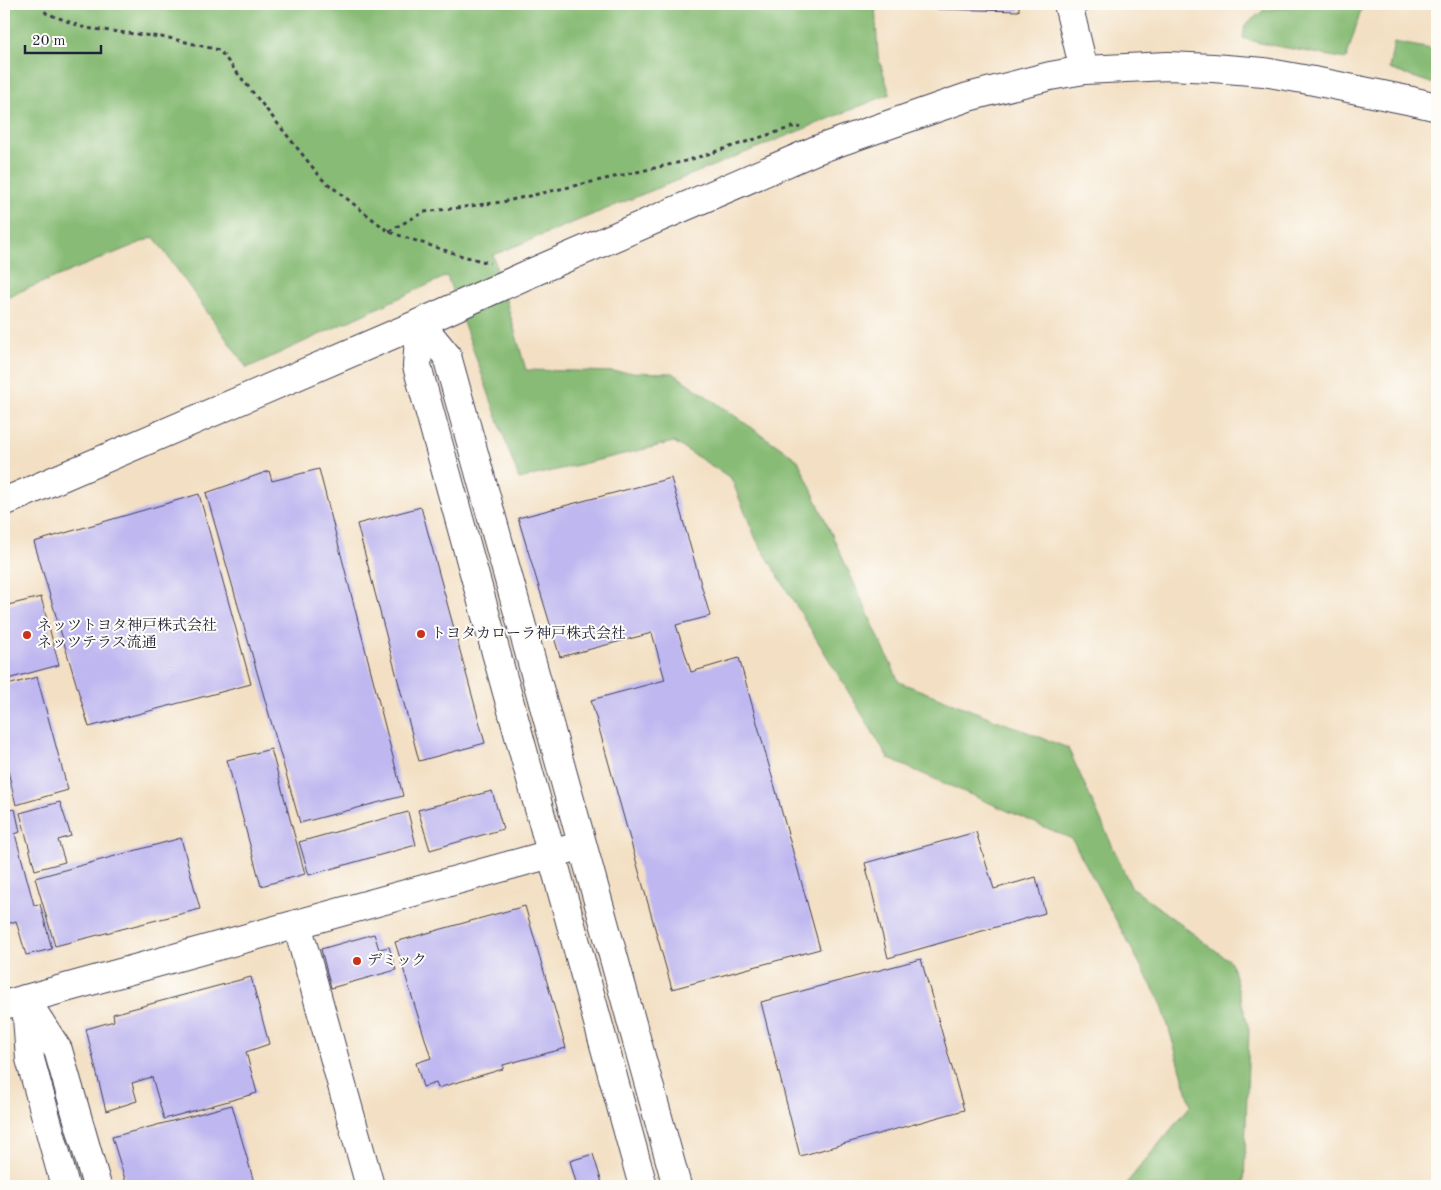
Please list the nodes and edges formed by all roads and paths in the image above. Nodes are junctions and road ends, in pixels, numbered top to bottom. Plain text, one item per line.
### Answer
1 (41, 4) edge
2 (1068, 4) edge
3 (1084, 70) junction
4 (1437, 107) edge
5 (819, 149) junction
6 (389, 232) junction
7 (493, 270) dead end
8 (420, 323) junction
9 (4, 502) edge
10 (582, 845) junction
11 (552, 853) junction
12 (296, 924) junction
13 (14, 1002) edge
14 (65, 1186) edge
15 (96, 1186) edge
16 (370, 1186) edge
17 (643, 1186) edge
18 (677, 1186) edge

1 - 6 path
2 - 3 street
3 - 4 street
3 - 5 street
5 - 6 path
5 - 8 street
6 - 7 path
8 - 9 street
8 - 10 street
8 - 11 street
10 - 11 street
10 - 18 street
11 - 12 street
11 - 17 street
12 - 13 street
12 - 16 street
13 - 14 street
13 - 15 street

